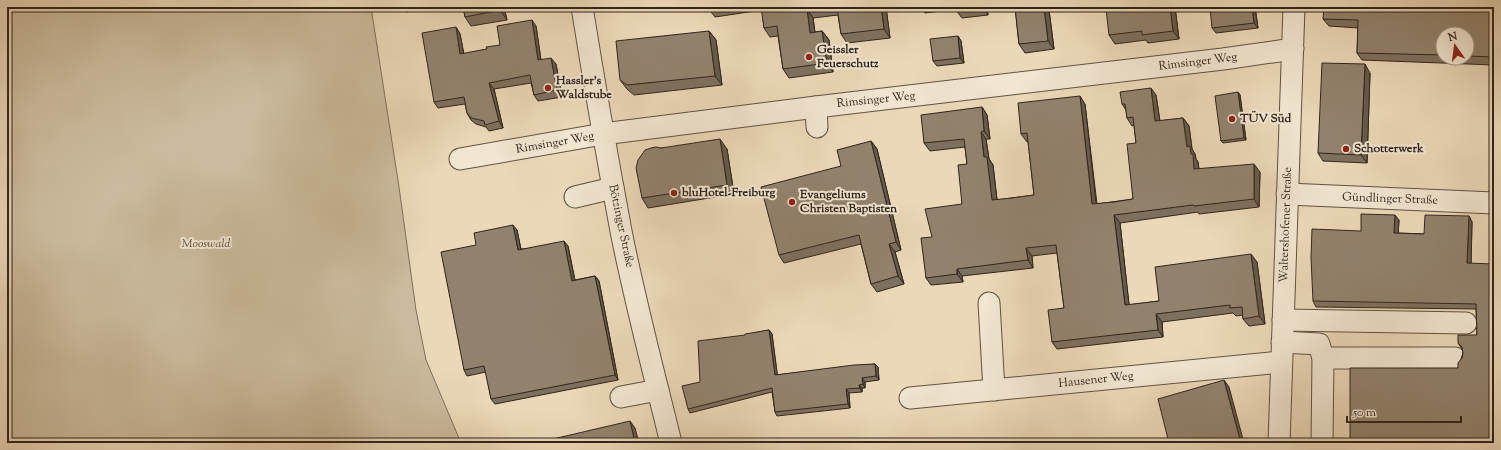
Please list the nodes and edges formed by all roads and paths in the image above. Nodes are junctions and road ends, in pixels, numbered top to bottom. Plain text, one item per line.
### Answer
1 (582, 7) edge
2 (1294, 7) edge
3 (1293, 49) junction
4 (603, 134) junction
5 (460, 159) dead end
6 (613, 188) junction
7 (1287, 194) junction
8 (575, 197) dead end
9 (1494, 204) edge
10 (989, 303) dead end
11 (1283, 320) junction
12 (1466, 323) dead end
13 (1282, 352) junction
14 (1323, 358) junction
15 (1455, 358) dead end
16 (658, 390) junction
17 (994, 390) junction
18 (621, 397) dead end
19 (910, 398) dead end
20 (672, 443) edge
21 (1279, 443) edge
22 (1322, 443) edge

1 - 4 street, Bötzinger Straße
2 - 3 street, Waltershofener Straße
3 - 4 street, Rimsinger Weg
3 - 7 street, Waltershofener Straße
4 - 5 street, Rimsinger Weg
4 - 6 street, Bötzinger Straße
6 - 8 street
6 - 16 street, Bötzinger Straße
7 - 9 street, Gündlinger Straße
7 - 11 street, Waltershofener Straße
10 - 17 street
11 - 12 street
11 - 13 street, Waltershofener Straße
13 - 14 street, Hausener Weg
13 - 17 street, Hausener Weg
13 - 21 street, Waltershofener Straße
14 - 15 street
14 - 22 street
16 - 18 street
16 - 20 street, Bötzinger Straße
17 - 19 street, Hausener Weg

